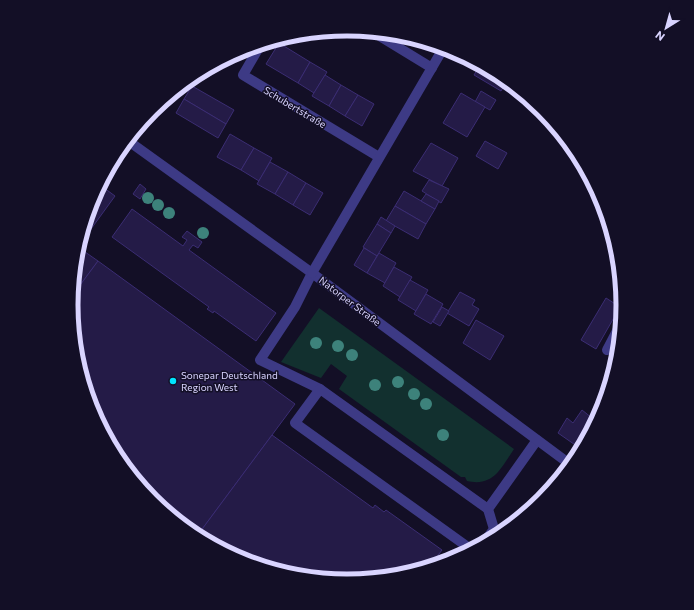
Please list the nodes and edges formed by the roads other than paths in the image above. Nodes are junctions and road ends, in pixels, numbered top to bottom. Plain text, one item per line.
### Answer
1 (383, 38) edge
2 (257, 51) edge
3 (441, 53) edge
4 (432, 68) junction
5 (132, 144) edge
6 (379, 157) junction
7 (312, 273) junction
8 (614, 336) edge
9 (607, 350) dead end
10 (320, 389) junction
11 (537, 440) junction
12 (566, 461) edge
13 (488, 509) junction
14 (492, 531) edge
15 (466, 546) edge

1 - 4 street
2 - 6 street, Schubertstraße
3 - 4 street
4 - 6 street
5 - 7 street, Natorper Straße
6 - 7 street
7 - 10 street
7 - 11 street, Natorper Straße
8 - 9 street
10 - 13 street
10 - 15 street
11 - 12 street, Natorper Straße
11 - 13 street
13 - 14 street

